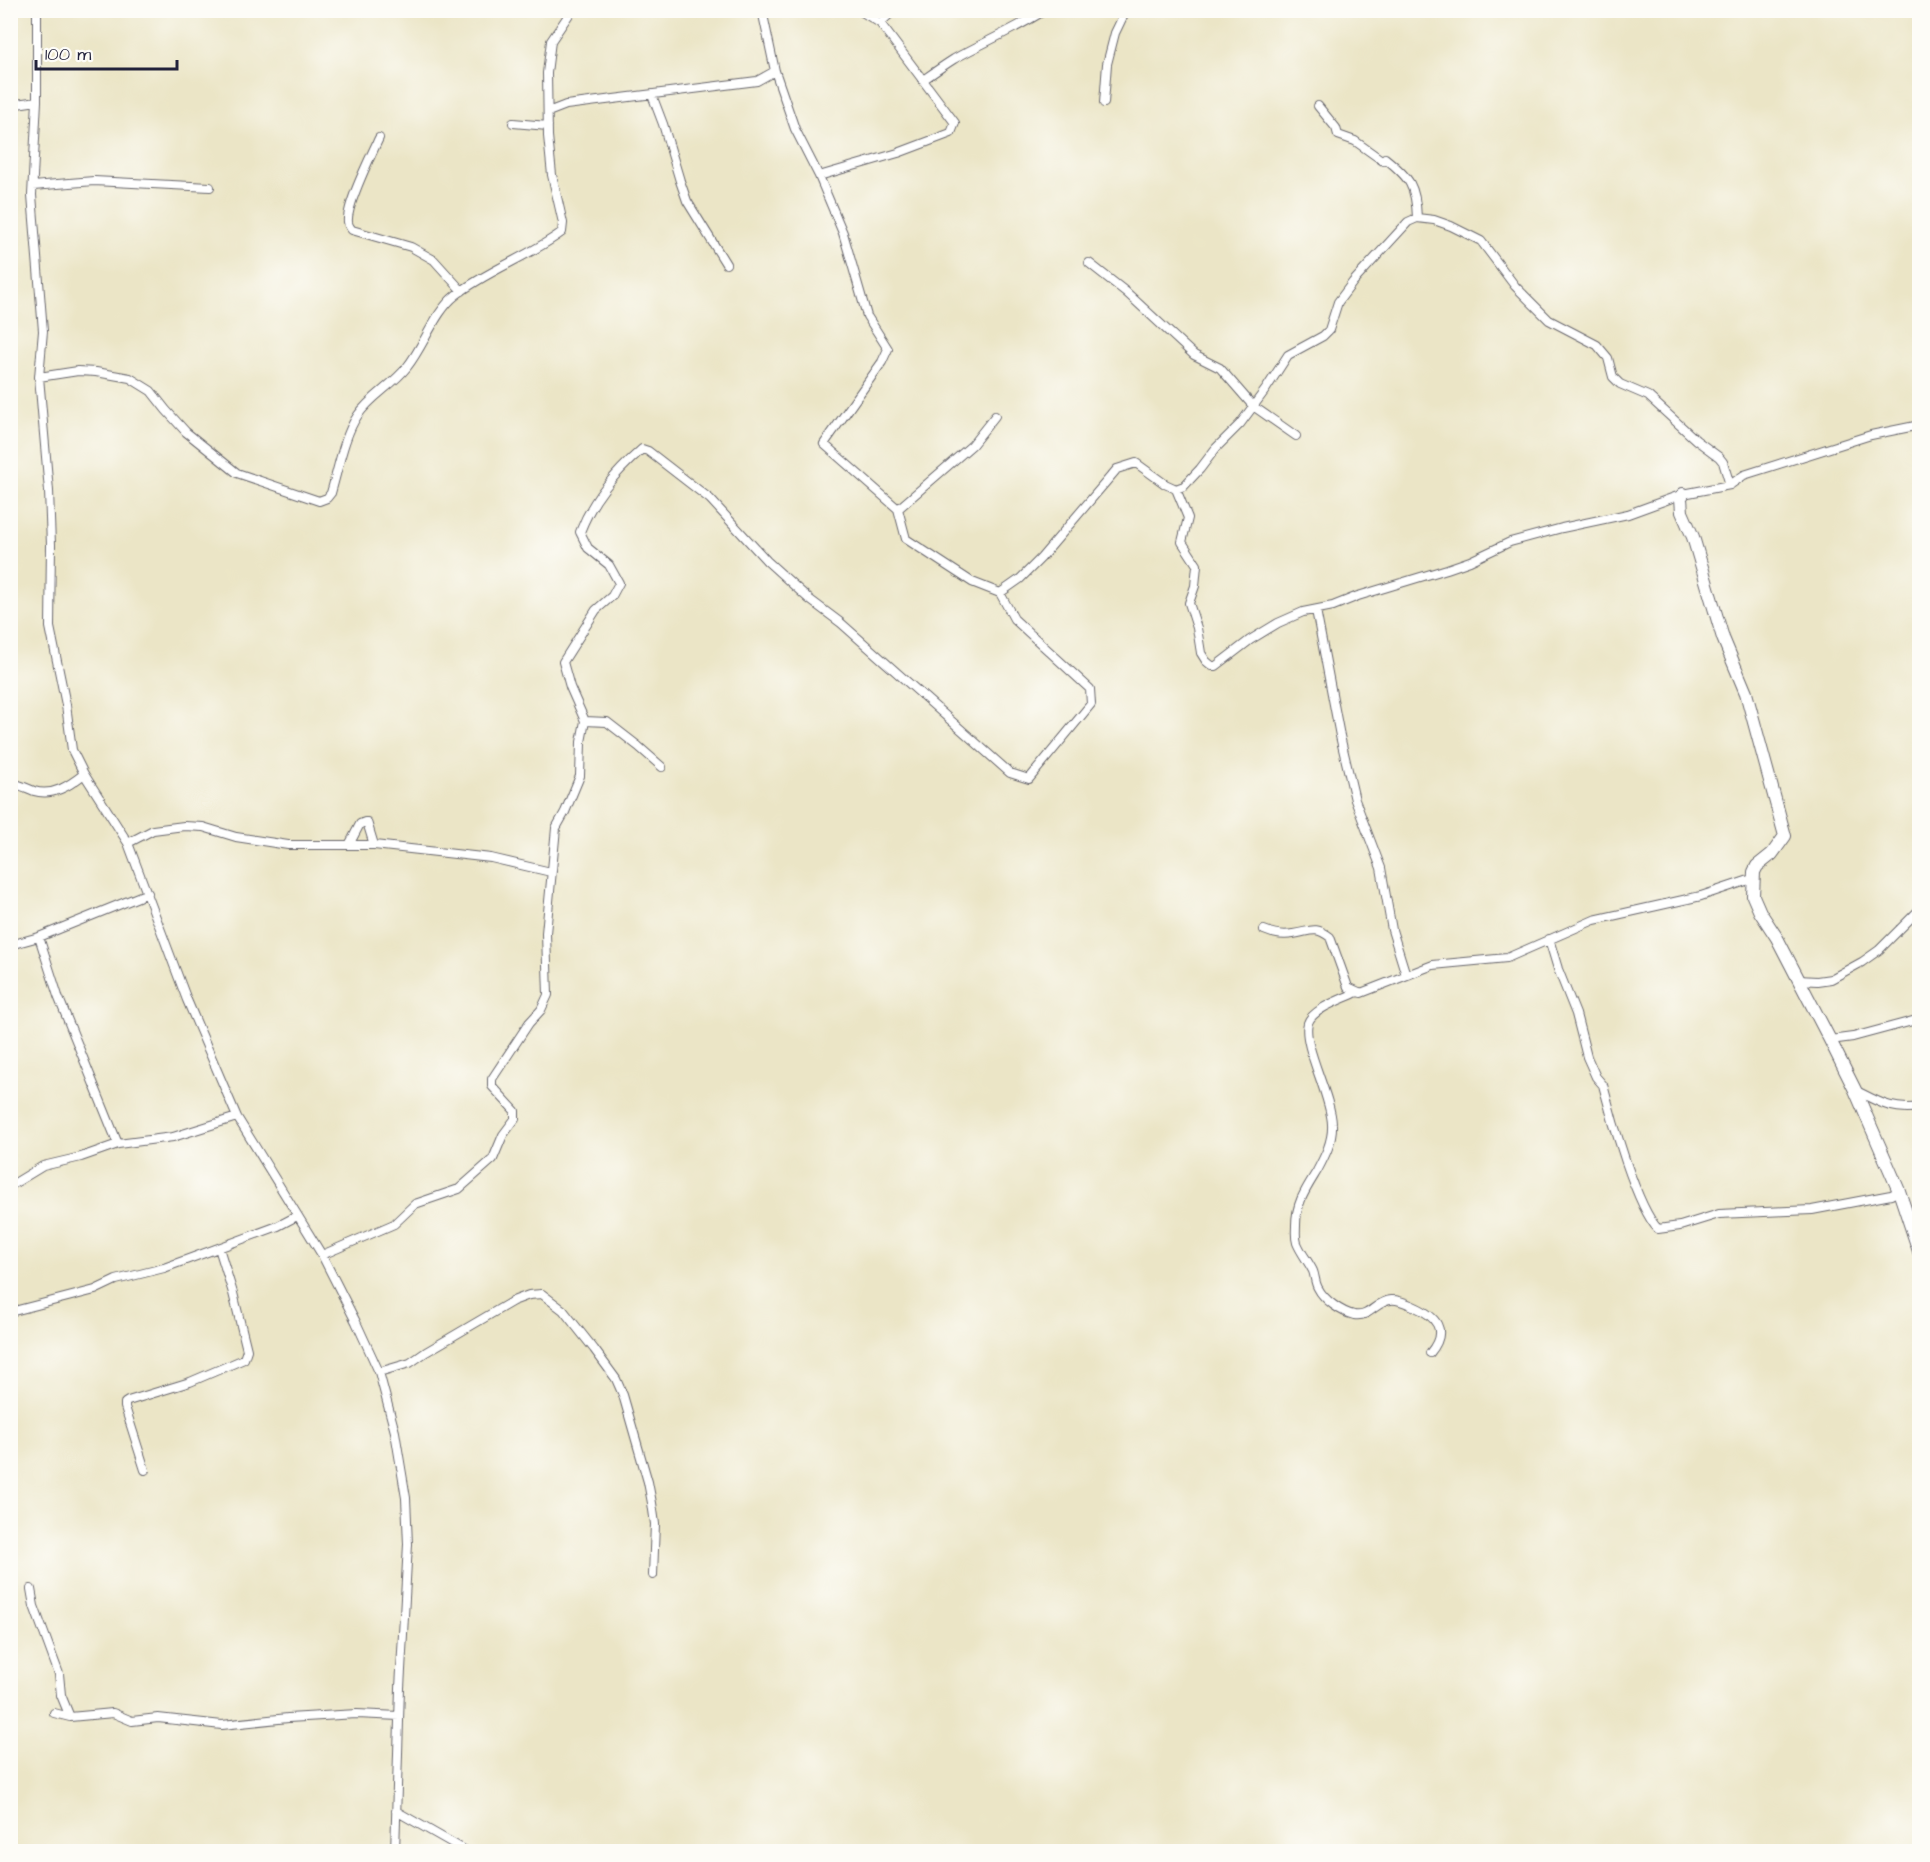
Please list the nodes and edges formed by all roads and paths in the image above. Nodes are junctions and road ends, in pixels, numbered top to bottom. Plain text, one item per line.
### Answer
1 (37, 10) edge
2 (572, 10) edge
3 (762, 10) edge
4 (859, 10) edge
5 (894, 10) edge
6 (1045, 10) edge
7 (1126, 10) edge
8 (880, 23) junction
9 (775, 71) junction
10 (923, 80) junction
11 (652, 95) junction
12 (37, 101) junction
13 (1104, 104) dead end
14 (10, 105) edge
15 (1318, 106) dead end
16 (548, 112) junction
17 (513, 123) dead end
18 (548, 126) junction
19 (379, 138) dead end
20 (819, 176) junction
21 (33, 186) junction
22 (210, 188) dead end
23 (1417, 218) junction
24 (1089, 263) dead end
25 (726, 264) dead end
26 (462, 291) junction
27 (39, 377) junction
28 (1254, 406) junction
29 (995, 416) dead end
30 (1920, 425) edge
31 (1296, 436) dead end
32 (1730, 485) junction
33 (1176, 489) junction
34 (1683, 494) junction
35 (898, 508) junction
36 (1000, 593) junction
37 (1316, 610) junction
38 (585, 721) junction
39 (662, 767) dead end
40 (84, 774) junction
41 (10, 783) edge
42 (128, 843) junction
43 (349, 845) junction
44 (374, 845) junction
45 (551, 872) junction
46 (1752, 879) junction
47 (148, 893) junction
48 (1920, 909) edge
49 (1264, 930) dead end
50 (39, 937) junction
51 (1549, 939) junction
52 (10, 945) edge
53 (1406, 975) junction
54 (1798, 980) junction
55 (1357, 992) junction
56 (1920, 1019) edge
57 (1830, 1040) junction
58 (1855, 1090) junction
59 (1920, 1107) edge
60 (237, 1117) junction
61 (118, 1144) junction
62 (10, 1186) edge
63 (1899, 1191) junction
64 (297, 1216) junction
65 (219, 1248) junction
66 (1920, 1254) edge
67 (322, 1255) junction
68 (10, 1312) edge
69 (1430, 1353) dead end
70 (379, 1371) junction
71 (145, 1470) dead end
72 (653, 1575) dead end
73 (31, 1589) dead end
74 (54, 1713) dead end
75 (399, 1716) junction
76 (70, 1717) junction
77 (396, 1811) junction
78 (395, 1851) edge
79 (468, 1851) edge

1 - 12 street
2 - 16 street
3 - 9 street
4 - 8 street
5 - 8 street
6 - 10 street
7 - 13 street
8 - 10 street
9 - 11 street
9 - 20 street
10 - 20 street
11 - 16 street
11 - 25 street
12 - 14 street
12 - 21 street
15 - 23 street
16 - 18 street
17 - 18 street
18 - 26 street
19 - 26 street
20 - 35 street
21 - 22 street
21 - 27 street
23 - 28 street
23 - 32 street
24 - 28 street
26 - 27 street
27 - 40 street
28 - 31 street
28 - 33 street
29 - 35 street
30 - 32 street
32 - 34 street
33 - 36 street
33 - 37 street
34 - 37 street
34 - 46 street
35 - 36 street
36 - 38 street
37 - 53 street
38 - 39 street
38 - 45 street
40 - 41 street
40 - 42 street
42 - 43 street
42 - 47 street
43 - 44 street
43 - 44 street
44 - 45 street
45 - 67 street
46 - 51 street
46 - 54 street
47 - 50 street
47 - 60 street
48 - 54 street
49 - 55 street
50 - 52 street
50 - 61 street
51 - 53 street
51 - 63 street
53 - 55 street
54 - 57 street
55 - 69 street
56 - 57 street
57 - 58 street
58 - 59 street
58 - 63 street
60 - 61 street
60 - 64 street
61 - 62 street
63 - 66 street
64 - 65 street
64 - 67 street
65 - 68 street
65 - 71 street
67 - 70 street
70 - 72 street
70 - 75 street
73 - 76 street
74 - 76 street
75 - 76 street
75 - 77 street
77 - 78 street
77 - 79 street

